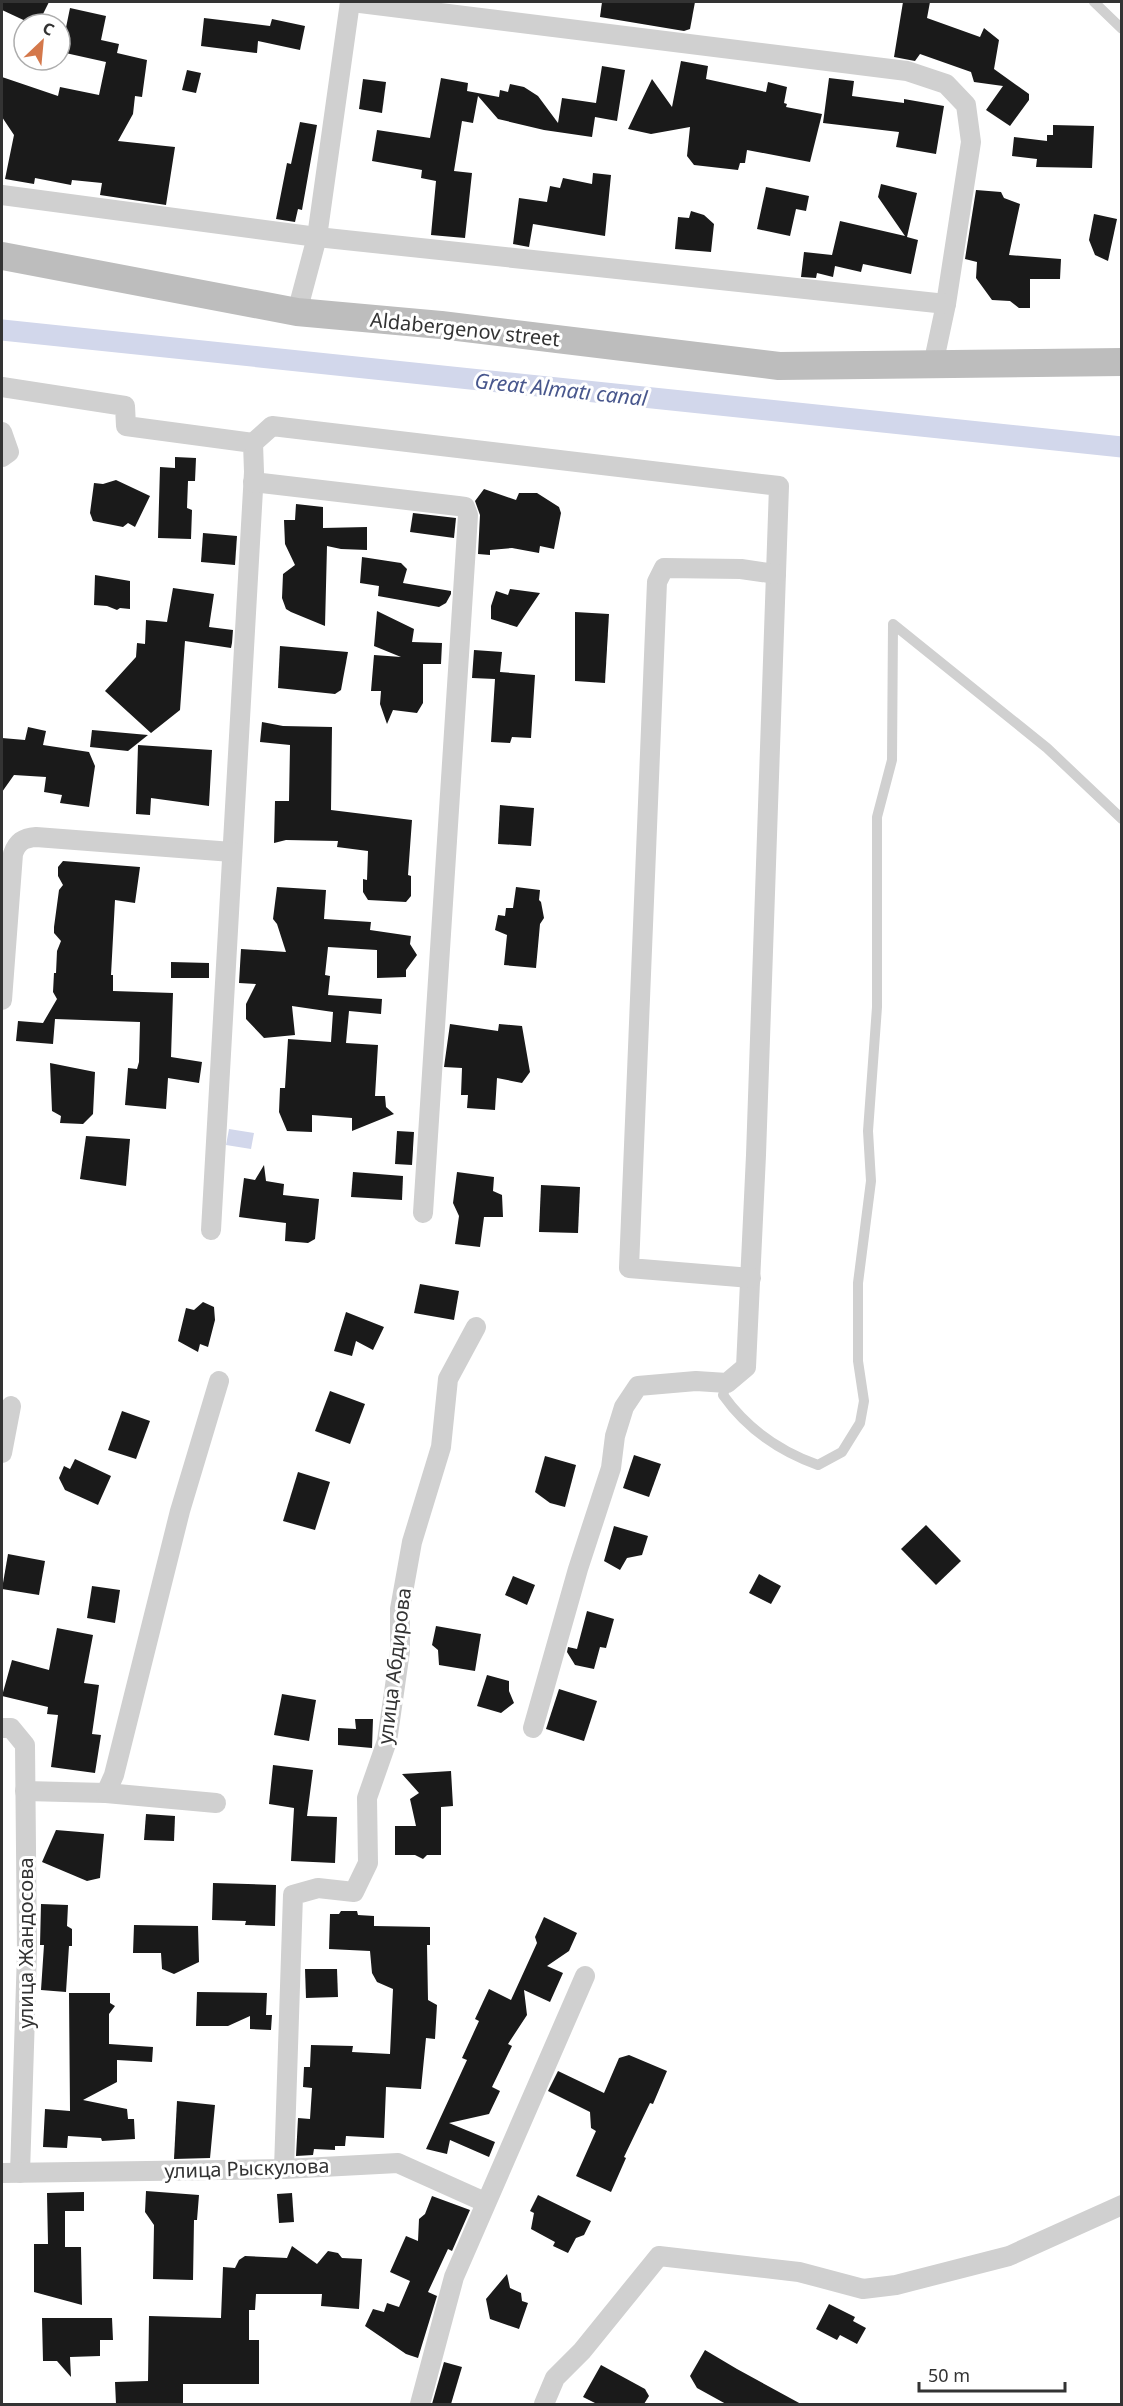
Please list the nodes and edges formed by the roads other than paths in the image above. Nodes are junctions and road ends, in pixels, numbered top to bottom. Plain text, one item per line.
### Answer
1 (351, 2) edge
2 (1094, 2) edge
3 (1122, 28) edge
4 (2, 195) edge
5 (317, 237) junction
6 (2, 256) edge
7 (946, 304) junction
8 (297, 312) junction
9 (1122, 362) edge
10 (933, 364) junction
11 (2, 387) edge
12 (2, 432) edge
13 (253, 443) junction
14 (2, 457) edge
15 (253, 482) junction
16 (776, 574) junction
17 (1122, 819) edge
18 (9, 844) edge
19 (232, 852) junction
20 (2, 1000) edge
21 (423, 1213) dead end
22 (211, 1230) dead end
23 (751, 1278) junction
24 (476, 1327) dead end
25 (219, 1381) dead end
26 (727, 1383) junction
27 (11, 1406) dead end
28 (2, 1453) edge
29 (2, 1728) edge
30 (533, 1728) dead end
31 (24, 1791) junction
32 (106, 1793) junction
33 (216, 1803) dead end
34 (585, 1976) dead end
35 (284, 2169) junction
36 (11, 2173) edge
37 (485, 2202) junction
38 (1122, 2205) edge
39 (420, 2404) edge
40 (544, 2404) edge

1 - 5 street
1 - 7 street
2 - 3 lane
4 - 5 street
5 - 7 street
5 - 8 street
6 - 8 main road, Aldabergenov street
7 - 10 street
8 - 10 main road, Aldabergenov street
9 - 10 main road, Aldabergenov street
11 - 13 street
12 - 14 street
13 - 15 street
13 - 16 street
15 - 19 street
15 - 21 street
16 - 23 street
16 - 23 street
17 - 26 lane
18 - 19 street
18 - 20 street
19 - 22 street
23 - 26 street
24 - 35 street, улица Абдирова
25 - 32 street
26 - 30 street
27 - 28 street
29 - 31 street, улица Жандосова
31 - 32 street
31 - 36 street, улица Жандосова
32 - 33 street
34 - 37 street
35 - 36 street, улица Рыскулова
35 - 37 street, улица Рыскулова
37 - 39 street
38 - 40 street

